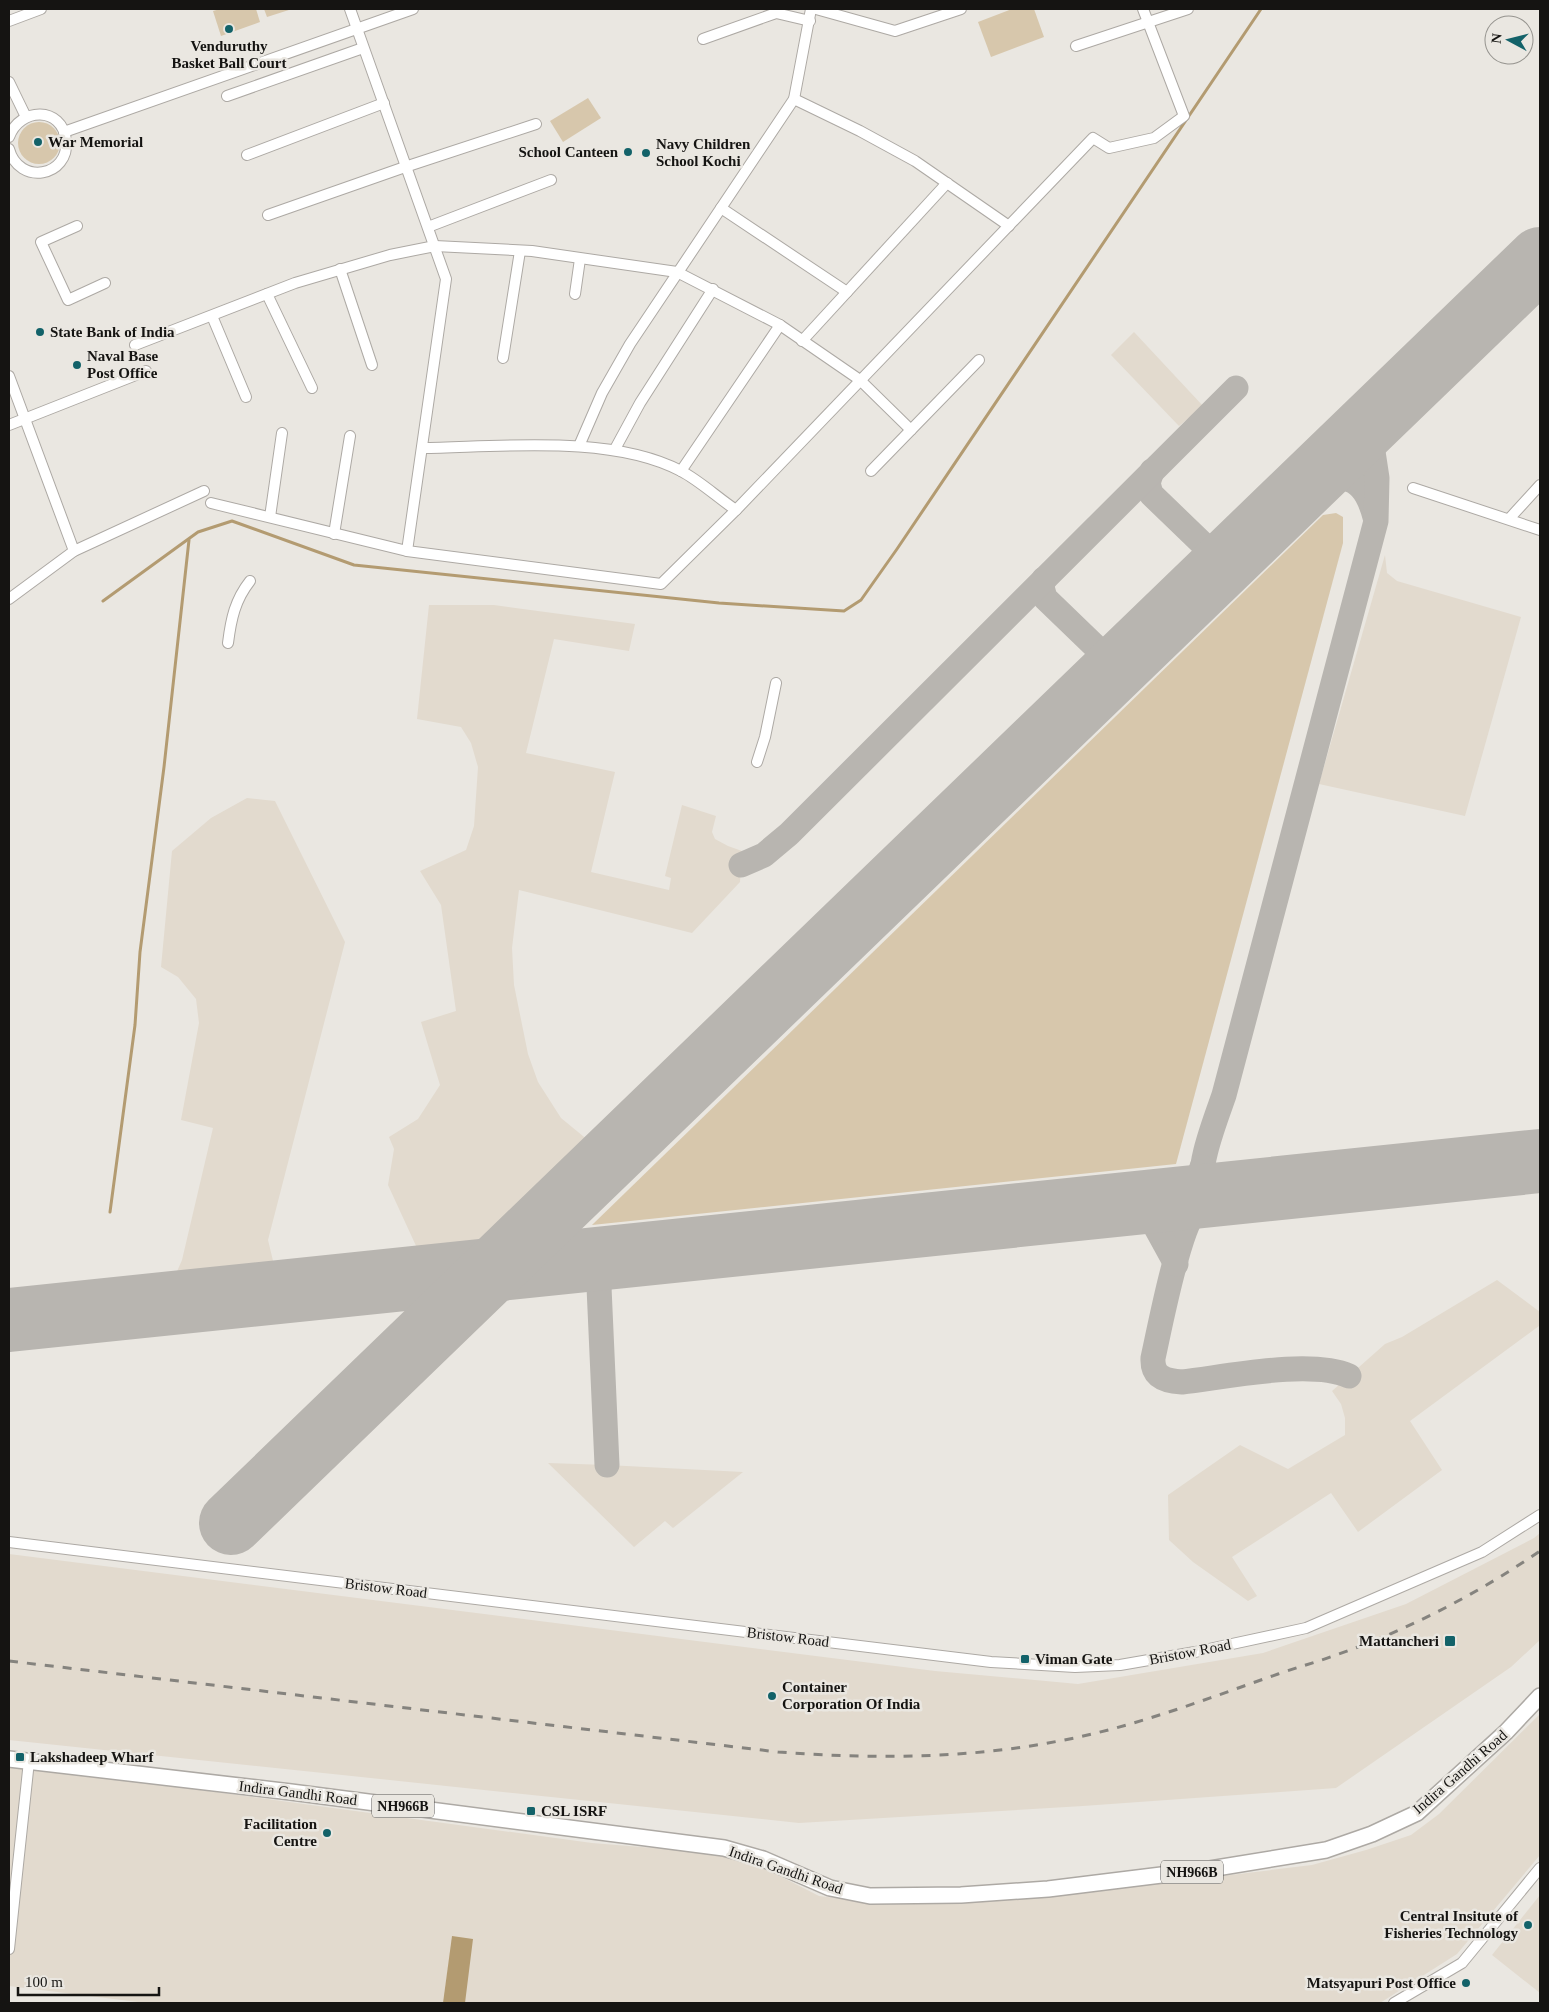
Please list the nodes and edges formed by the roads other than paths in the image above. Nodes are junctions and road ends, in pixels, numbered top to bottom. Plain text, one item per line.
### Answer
1 (41, 9) edge
2 (350, 9) edge
3 (414, 9) edge
4 (811, 9) edge
5 (816, 9) edge
6 (961, 9) edge
7 (1144, 9) edge
8 (1188, 9) edge
9 (9, 21) edge
10 (810, 21) junction
11 (1149, 24) junction
12 (358, 30) junction
13 (704, 39) dead end
14 (1076, 46) dead end
15 (363, 48) junction
16 (9, 82) edge
17 (227, 96) dead end
18 (794, 99) junction
19 (384, 103) junction
20 (26, 116) junction
21 (536, 124) dead end
22 (64, 132) junction
23 (9, 137) edge
24 (9, 154) edge
25 (247, 155) dead end
26 (405, 167) junction
27 (551, 180) dead end
28 (947, 183) junction
29 (721, 208) junction
30 (268, 215) dead end
31 (77, 226) dead end
32 (1008, 226) junction
33 (428, 227) junction
34 (435, 246) junction
35 (520, 251) junction
36 (580, 259) junction
37 (340, 269) junction
38 (677, 272) junction
39 (105, 283) dead end
40 (713, 289) junction
41 (847, 292) junction
42 (267, 294) junction
43 (575, 294) dead end
44 (212, 316) junction
45 (780, 325) junction
46 (802, 341) junction
47 (135, 346) dead end
48 (503, 358) dead end
49 (979, 360) dead end
50 (372, 366) dead end
51 (146, 371) dead end
52 (9, 376) edge
53 (860, 380) junction
54 (312, 388) dead end
55 (246, 397) dead end
56 (25, 418) junction
57 (9, 425) edge
58 (911, 430) junction
59 (282, 433) dead end
60 (350, 436) dead end
61 (578, 446) junction
62 (422, 448) junction
63 (615, 449) junction
64 (681, 471) junction
65 (871, 471) dead end
66 (1540, 485) edge
67 (1413, 488) dead end
68 (204, 491) dead end
69 (211, 503) dead end
70 (736, 510) junction
71 (270, 517) junction
72 (1509, 519) junction
73 (1540, 530) edge
74 (334, 534) junction
75 (74, 551) junction
76 (407, 551) junction
77 (250, 581) dead end
78 (9, 599) edge
79 (228, 643) dead end
80 (776, 683) dead end
81 (757, 762) dead end
82 (1540, 1515) edge
83 (9, 1542) edge
84 (1540, 1696) edge
85 (9, 1759) edge
86 (29, 1761) junction
87 (1540, 1868) edge
88 (9, 1950) edge
89 (1394, 2003) edge

1 - 9 street
2 - 12 street
3 - 12 street
4 - 10 street
5 - 6 street
7 - 11 street
8 - 11 street
10 - 13 street
10 - 18 street
11 - 14 street
11 - 32 street
12 - 15 street
12 - 22 street
15 - 17 street
15 - 19 street
16 - 20 street
18 - 28 street
18 - 29 street
19 - 25 street
19 - 26 street
20 - 22 street
20 - 23 street
21 - 26 street
22 - 24 street
26 - 30 street
26 - 33 street
27 - 33 street
28 - 32 street
28 - 41 street
29 - 38 street
29 - 41 street
31 - 39 street
32 - 53 street
33 - 34 street
34 - 35 street
34 - 37 street
34 - 62 street
35 - 36 street
35 - 48 street
36 - 38 street
36 - 43 street
37 - 42 street
37 - 50 street
38 - 40 street
38 - 61 street
40 - 45 street
40 - 63 street
41 - 46 street
42 - 44 street
42 - 54 street
44 - 47 street
44 - 55 street
45 - 46 street
45 - 64 street
46 - 53 street
49 - 58 street
51 - 56 street
52 - 56 street
53 - 58 street
53 - 70 street
56 - 57 street
56 - 75 street
58 - 65 street
59 - 71 street
60 - 74 street
61 - 62 street
61 - 63 street
62 - 76 street
63 - 64 street
64 - 70 street
66 - 72 street
67 - 72 street
68 - 75 street
69 - 71 street
70 - 76 street
71 - 74 street
72 - 73 street
74 - 76 street
75 - 78 street
77 - 79 street
80 - 81 street
82 - 83 street, Bristow Road
84 - 86 highway, Indira Gandhi Road / NH966B
85 - 86 highway, Indira Gandhi Road / NH966B
86 - 88 street
87 - 89 street

